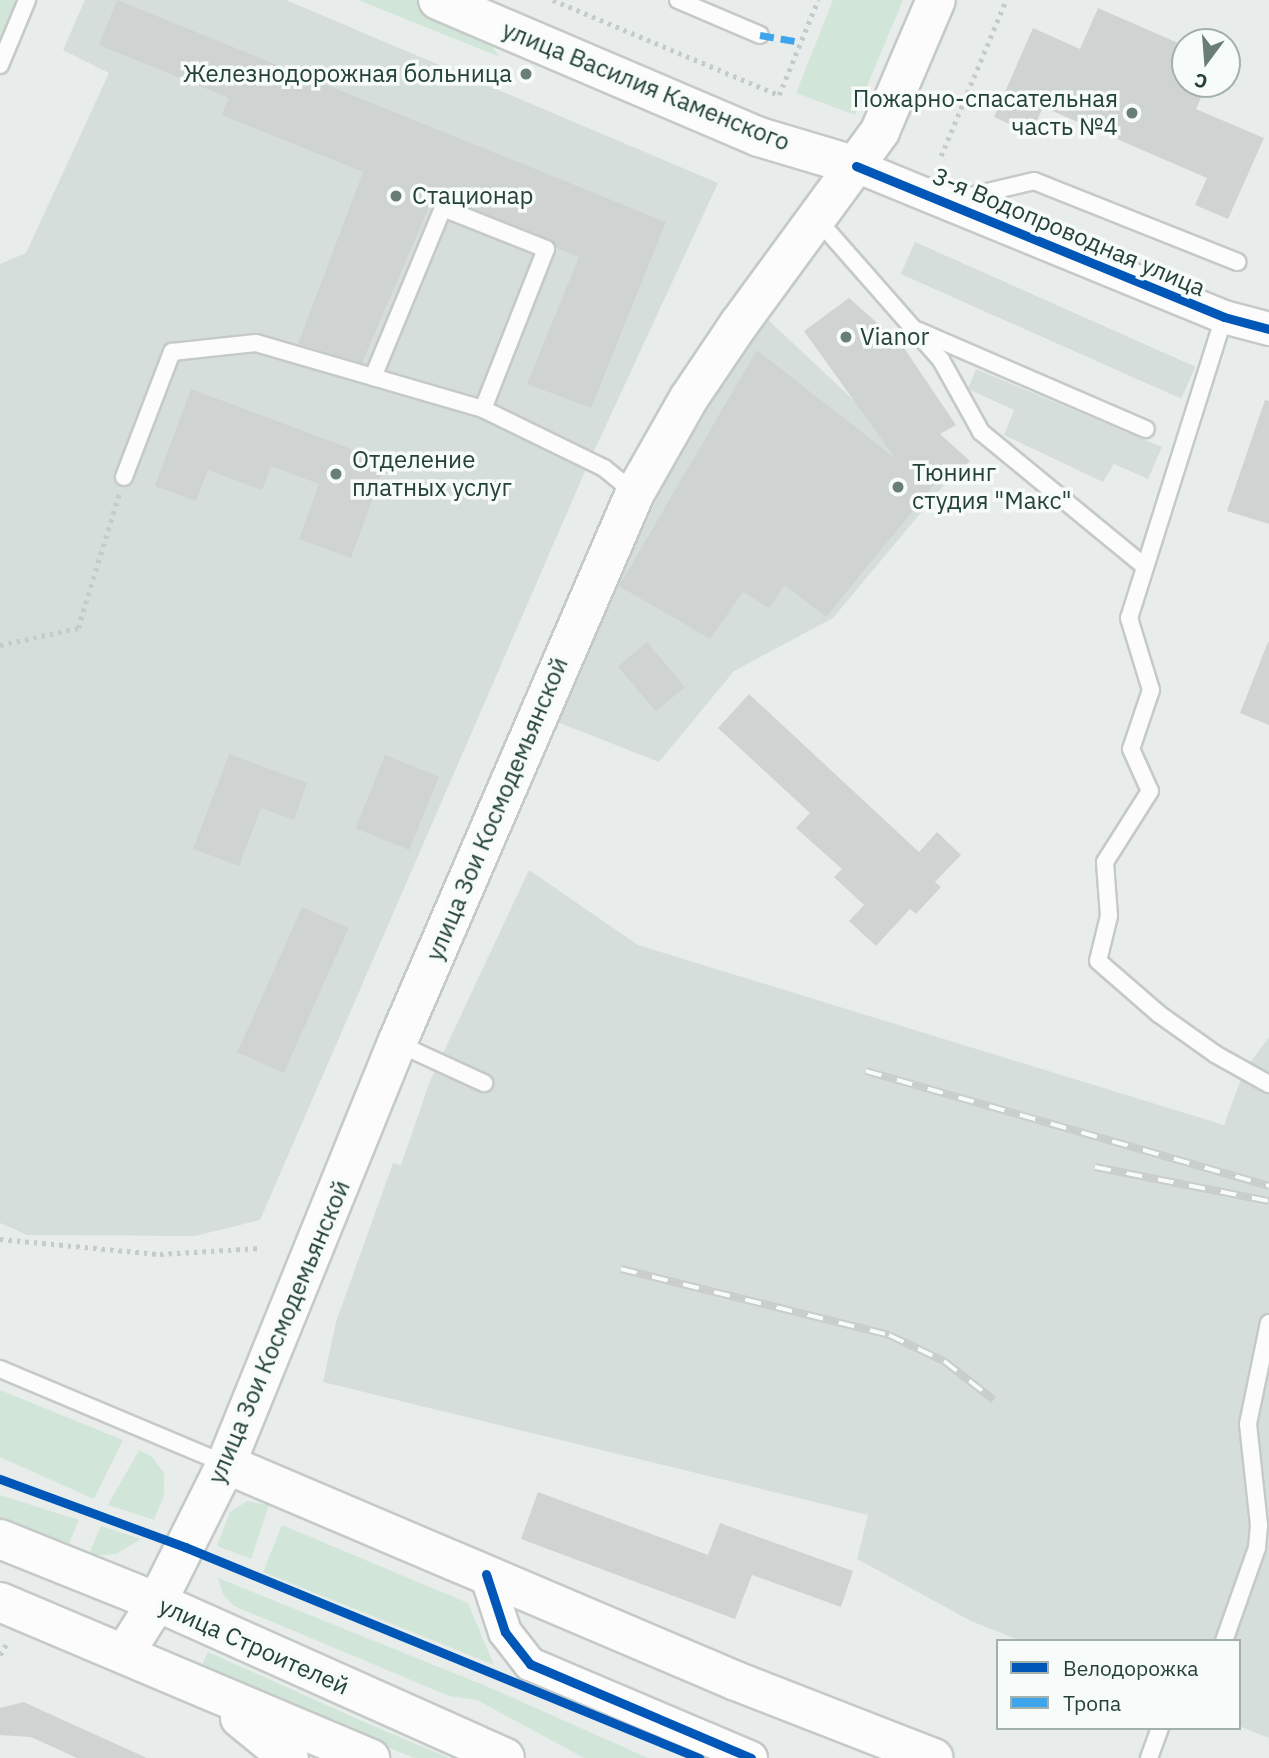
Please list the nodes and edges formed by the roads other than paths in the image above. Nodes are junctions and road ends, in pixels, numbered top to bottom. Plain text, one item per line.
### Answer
1 (27, 0) edge
2 (438, 0) edge
3 (678, 0) edge
4 (936, 0) edge
5 (760, 35) dead end
6 (0, 65) edge
7 (856, 166) junction
8 (946, 202) junction
9 (818, 220) junction
10 (1238, 262) dead end
11 (1224, 317) junction
12 (1269, 329) edge
13 (916, 330) junction
14 (373, 377) junction
15 (483, 409) junction
16 (1146, 429) dead end
17 (124, 477) road end
18 (635, 493) junction
19 (1143, 565) junction
20 (397, 1043) junction
21 (484, 1083) dead end
22 (1269, 1084) edge
23 (1269, 1323) edge
24 (0, 1369) edge
25 (226, 1464) junction
26 (0, 1539) edge
27 (486, 1574) junction
28 (0, 1602) edge
29 (157, 1602) junction
30 (1225, 1639) edge
31 (124, 1654) junction
32 (212, 1694) junction
33 (1159, 1730) edge
34 (289, 1758) edge
35 (370, 1758) edge
36 (505, 1758) edge
37 (751, 1758) edge
38 (934, 1758) edge
39 (1149, 1758) edge

1 - 6 lane
2 - 7 main road, улица Василия Каменского
3 - 5 lane
4 - 7 main road, улица Зои Космодемьянской
7 - 8 street, 3-я Водопроводная улица
7 - 9 main road, улица Зои Космодемьянской
8 - 10 lane
8 - 11 street, 3-я Водопроводная улица
9 - 13 lane
9 - 18 main road, улица Зои Космодемьянской
11 - 12 street, 3-я Водопроводная улица
11 - 19 lane
13 - 16 lane
13 - 19 lane
14 - 15 lane
14 - 15 lane
14 - 17 lane
15 - 18 lane
18 - 20 main road, улица Зои Космодемьянской
19 - 22 lane
20 - 21 lane
20 - 25 main road, улица Зои Космодемьянской
23 - 30 lane
24 - 25 lane
25 - 27 main road
25 - 29 main road, улица Зои Космодемьянской
26 - 29 main road, улица Строителей
27 - 37 street
27 - 38 main road
28 - 31 main road
29 - 31 main road, улица Зои Космодемьянской
29 - 36 main road, улица Строителей
31 - 32 main road
32 - 34 main road
32 - 35 main road
33 - 39 lane

